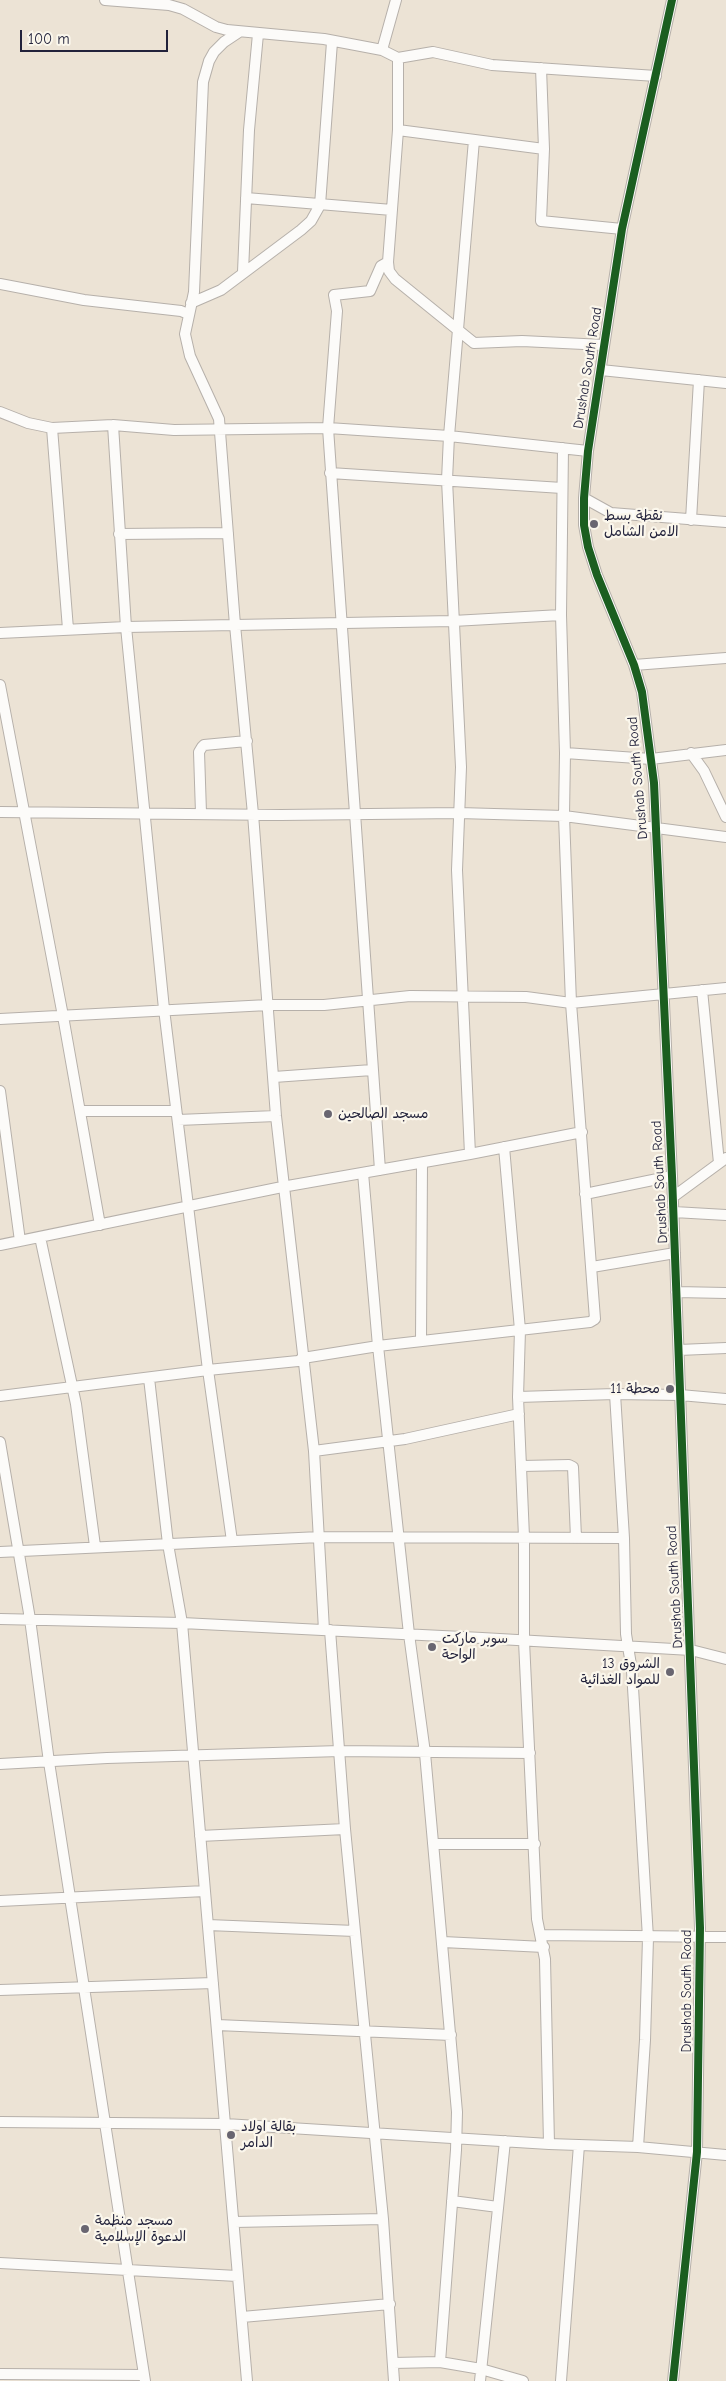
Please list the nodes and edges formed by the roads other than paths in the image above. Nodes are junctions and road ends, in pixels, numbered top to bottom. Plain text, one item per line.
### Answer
1 (104, 0) edge
2 (396, 0) edge
3 (672, 0) edge
4 (239, 32) junction
5 (258, 34) junction
6 (332, 42) junction
7 (382, 50) junction
8 (398, 58) junction
9 (542, 68) junction
10 (656, 76) junction
11 (398, 130) junction
12 (474, 140) junction
13 (544, 149) junction
14 (246, 198) junction
15 (320, 205) junction
16 (392, 210) junction
17 (622, 229) junction
18 (388, 262) junction
19 (243, 272) junction
20 (0, 284) edge
21 (191, 303) junction
22 (188, 314) junction
23 (458, 330) junction
24 (604, 345) junction
25 (601, 370) junction
26 (699, 380) junction
27 (726, 383) edge
28 (0, 412) edge
29 (113, 425) junction
30 (52, 428) junction
31 (220, 428) junction
32 (328, 428) junction
33 (449, 436) junction
34 (563, 448) junction
35 (588, 451) junction
36 (330, 473) junction
37 (447, 480) junction
38 (562, 488) junction
39 (584, 498) junction
40 (691, 520) junction
41 (726, 522) edge
42 (228, 533) junction
43 (118, 534) junction
44 (561, 615) junction
45 (452, 621) junction
46 (342, 624) junction
47 (235, 625) junction
48 (126, 627) junction
49 (68, 629) junction
50 (0, 633) edge
51 (726, 658) edge
52 (634, 665) junction
53 (0, 684) edge
54 (248, 741) junction
55 (726, 750) edge
56 (691, 753) junction
57 (565, 754) junction
58 (651, 758) junction
59 (0, 812) edge
60 (23, 812) junction
61 (143, 812) junction
62 (200, 813) junction
63 (459, 813) junction
64 (254, 814) junction
65 (357, 814) junction
66 (564, 816) junction
67 (726, 817) edge
68 (656, 828) junction
69 (726, 837) edge
70 (726, 988) edge
71 (702, 990) junction
72 (662, 992) junction
73 (464, 995) junction
74 (368, 998) junction
75 (571, 1002) junction
76 (268, 1005) junction
77 (164, 1009) junction
78 (63, 1016) junction
79 (0, 1019) edge
80 (372, 1070) junction
81 (274, 1077) junction
82 (0, 1091) edge
83 (80, 1111) junction
84 (177, 1116) junction
85 (276, 1116) junction
86 (582, 1132) junction
87 (504, 1147) junction
88 (470, 1154) junction
89 (722, 1161) edge
90 (422, 1163) junction
91 (380, 1170) junction
92 (363, 1173) junction
93 (672, 1176) junction
94 (282, 1187) junction
95 (585, 1194) junction
96 (673, 1197) junction
97 (189, 1206) junction
98 (674, 1212) junction
99 (726, 1215) edge
100 (100, 1225) junction
101 (40, 1238) junction
102 (20, 1241) junction
103 (0, 1245) edge
104 (675, 1253) junction
105 (592, 1267) junction
106 (676, 1292) junction
107 (726, 1293) edge
108 (520, 1330) junction
109 (421, 1341) junction
110 (378, 1346) junction
111 (726, 1348) edge
112 (679, 1350) junction
113 (304, 1358) junction
114 (208, 1370) junction
115 (149, 1378) junction
116 (73, 1388) junction
117 (615, 1394) junction
118 (680, 1395) junction
119 (0, 1396) edge
120 (518, 1397) junction
121 (726, 1399) edge
122 (519, 1414) junction
123 (0, 1442) edge
124 (390, 1442) junction
125 (314, 1451) junction
126 (522, 1466) junction
127 (320, 1537) junction
128 (399, 1537) junction
129 (524, 1537) junction
130 (576, 1538) junction
131 (624, 1538) junction
132 (232, 1541) junction
133 (168, 1544) junction
134 (95, 1546) junction
135 (18, 1551) junction
136 (0, 1552) edge
137 (0, 1619) edge
138 (30, 1619) junction
139 (182, 1623) junction
140 (327, 1630) junction
141 (409, 1634) junction
142 (524, 1641) junction
143 (627, 1647) junction
144 (691, 1650) junction
145 (726, 1658) edge
146 (340, 1751) junction
147 (425, 1753) junction
148 (530, 1753) junction
149 (193, 1756) junction
150 (49, 1762) junction
151 (0, 1764) edge
152 (345, 1830) junction
153 (200, 1836) junction
154 (432, 1844) junction
155 (535, 1844) junction
156 (205, 1891) junction
157 (70, 1898) junction
158 (0, 1901) edge
159 (208, 1925) junction
160 (355, 1931) junction
161 (541, 1935) junction
162 (648, 1938) junction
163 (700, 1938) junction
164 (726, 1938) edge
165 (443, 1942) junction
166 (544, 1947) junction
167 (213, 1983) junction
168 (85, 1986) junction
169 (0, 1990) edge
170 (216, 2025) junction
171 (363, 2032) junction
172 (451, 2035) junction
173 (0, 2122) edge
174 (105, 2122) junction
175 (224, 2124) junction
176 (374, 2132) junction
177 (456, 2137) junction
178 (505, 2141) junction
179 (549, 2144) junction
180 (579, 2145) junction
181 (638, 2148) junction
182 (697, 2152) junction
183 (726, 2155) edge
184 (452, 2201) junction
185 (498, 2207) junction
186 (383, 2219) junction
187 (234, 2222) junction
188 (0, 2263) edge
189 (127, 2270) junction
190 (237, 2276) junction
191 (390, 2304) junction
192 (242, 2317) junction
193 (440, 2362) junction
194 (393, 2363) junction
195 (481, 2369) junction
196 (0, 2374) edge
197 (144, 2378) edge
198 (247, 2381) edge
199 (394, 2381) edge
200 (480, 2381) edge
201 (523, 2381) edge
202 (561, 2381) edge
203 (673, 2381) edge

1 - 4 street
2 - 7 street
3 - 10 street, Drushab South Road
4 - 5 street
4 - 21 street
5 - 6 street
5 - 14 street
6 - 7 street
6 - 15 street
7 - 8 street
8 - 9 street
8 - 11 street
9 - 10 street
9 - 13 street
10 - 17 street, Drushab South Road
11 - 12 street
11 - 16 street
12 - 13 street
12 - 23 street
13 - 17 street
14 - 15 street
14 - 19 street
15 - 16 street
15 - 19 street
16 - 18 street
17 - 24 street, Drushab South Road
18 - 23 street
18 - 32 street
19 - 21 street
20 - 22 street
21 - 22 street
22 - 31 street
23 - 24 street
23 - 33 street
24 - 25 street, Drushab South Road
25 - 26 street
25 - 35 street, Drushab South Road
26 - 27 street
26 - 40 street
28 - 30 street
29 - 30 street
29 - 31 street
29 - 43 street
30 - 49 street
31 - 32 street
31 - 42 street
32 - 33 street
32 - 36 street
33 - 34 street
33 - 37 street
34 - 35 street
34 - 38 street
35 - 39 street, Drushab South Road
36 - 37 street
36 - 46 street
37 - 38 street
37 - 45 street
38 - 44 street
39 - 40 street
39 - 52 street, Drushab South Road
40 - 41 street
42 - 43 street
42 - 47 street
43 - 48 street
44 - 45 street
44 - 57 street
45 - 46 street
45 - 63 street
46 - 47 street
46 - 65 street
47 - 48 street
47 - 54 street
48 - 49 street
48 - 61 street
49 - 50 street
51 - 52 street
52 - 58 street, Drushab South Road
53 - 60 street
54 - 62 street
54 - 64 street
55 - 56 street
56 - 58 street
56 - 67 street
57 - 58 street
57 - 66 street
58 - 68 street, Drushab South Road
59 - 60 street
60 - 61 street
60 - 78 street
61 - 62 street
61 - 77 street
62 - 64 street
63 - 65 street
63 - 66 street
63 - 73 street
64 - 65 street
64 - 76 street
65 - 74 street
66 - 68 street
66 - 75 street
68 - 69 street
68 - 72 street, Drushab South Road
70 - 71 street
71 - 72 street
71 - 89 street
72 - 75 street
72 - 93 street, Drushab South Road
73 - 74 street
73 - 75 street
73 - 88 street
74 - 76 street
74 - 80 street
75 - 86 street
76 - 77 street
76 - 81 street
77 - 78 street
77 - 84 street
78 - 79 street
78 - 83 street
80 - 81 street
80 - 91 street
81 - 85 street
82 - 102 street
83 - 84 street
83 - 100 street
84 - 85 street
84 - 97 street
85 - 94 street
86 - 87 street
86 - 95 street
87 - 88 street
87 - 108 street
88 - 90 street
89 - 96 street
90 - 91 street
90 - 109 street
91 - 92 street
92 - 94 street
92 - 110 street
93 - 95 street
93 - 96 street, Drushab South Road
94 - 97 street
94 - 113 street
95 - 105 street
96 - 98 street, Drushab South Road
97 - 100 street
97 - 114 street
98 - 99 street
98 - 104 street, Drushab South Road
100 - 101 street
101 - 102 street
101 - 116 street
102 - 103 street
104 - 105 street
104 - 106 street, Drushab South Road
105 - 108 street
106 - 107 street
106 - 112 street, Drushab South Road
108 - 109 street
108 - 120 street
109 - 110 street
110 - 113 street
110 - 124 street
111 - 112 street
112 - 118 street, Drushab South Road
113 - 114 street
113 - 125 street
114 - 115 street
114 - 132 street
115 - 116 street
115 - 133 street
116 - 119 street
116 - 134 street
117 - 118 street
117 - 120 street
117 - 131 street
118 - 121 street
118 - 144 street, Drushab South Road
120 - 122 street
122 - 124 street
122 - 126 street
123 - 135 street
124 - 125 street
124 - 128 street
125 - 127 street
126 - 129 street
126 - 130 street
127 - 128 street
127 - 132 street
127 - 140 street
128 - 129 street
128 - 141 street
129 - 130 street
129 - 142 street
130 - 131 street
131 - 143 street
132 - 133 street
133 - 134 street
133 - 139 street
134 - 135 street
135 - 136 street
135 - 138 street
137 - 138 street
138 - 139 street
138 - 150 street
139 - 140 street
139 - 149 street
140 - 141 street
140 - 146 street
141 - 142 street
141 - 147 street
142 - 143 street
142 - 148 street
143 - 144 street
143 - 162 street
144 - 145 street
144 - 163 street, Drushab South Road
146 - 147 street
146 - 149 street
146 - 152 street
147 - 148 street
147 - 154 street
148 - 155 street
149 - 150 street
149 - 153 street
150 - 151 street
150 - 157 street
152 - 153 street
152 - 160 street
153 - 156 street
154 - 155 street
154 - 165 street
155 - 161 street
156 - 157 street
156 - 159 street
157 - 158 street
157 - 168 street
159 - 160 street
159 - 167 street
160 - 171 street
161 - 162 street
161 - 166 street
162 - 163 street
162 - 181 street
163 - 164 street
163 - 182 street, Drushab South Road
165 - 166 street
165 - 172 street
166 - 179 street
167 - 168 street
167 - 170 street
168 - 169 street
168 - 174 street
170 - 171 street
170 - 175 street
171 - 172 street
171 - 176 street
172 - 177 street
173 - 174 street
174 - 175 street
174 - 189 street
175 - 176 street
175 - 187 street
176 - 177 street
176 - 186 street
177 - 178 street
177 - 184 street
178 - 179 street
178 - 185 street
179 - 180 street
180 - 181 street
180 - 202 street
181 - 182 street
182 - 183 street
182 - 203 street, Drushab South Road
184 - 185 street
184 - 193 street
185 - 195 street
186 - 187 street
186 - 191 street
187 - 190 street
188 - 189 street
189 - 190 street
189 - 197 street
190 - 192 street
191 - 192 street
191 - 194 street
192 - 198 street
193 - 194 street
193 - 195 street
194 - 199 street
195 - 200 street
195 - 201 street
196 - 197 street

